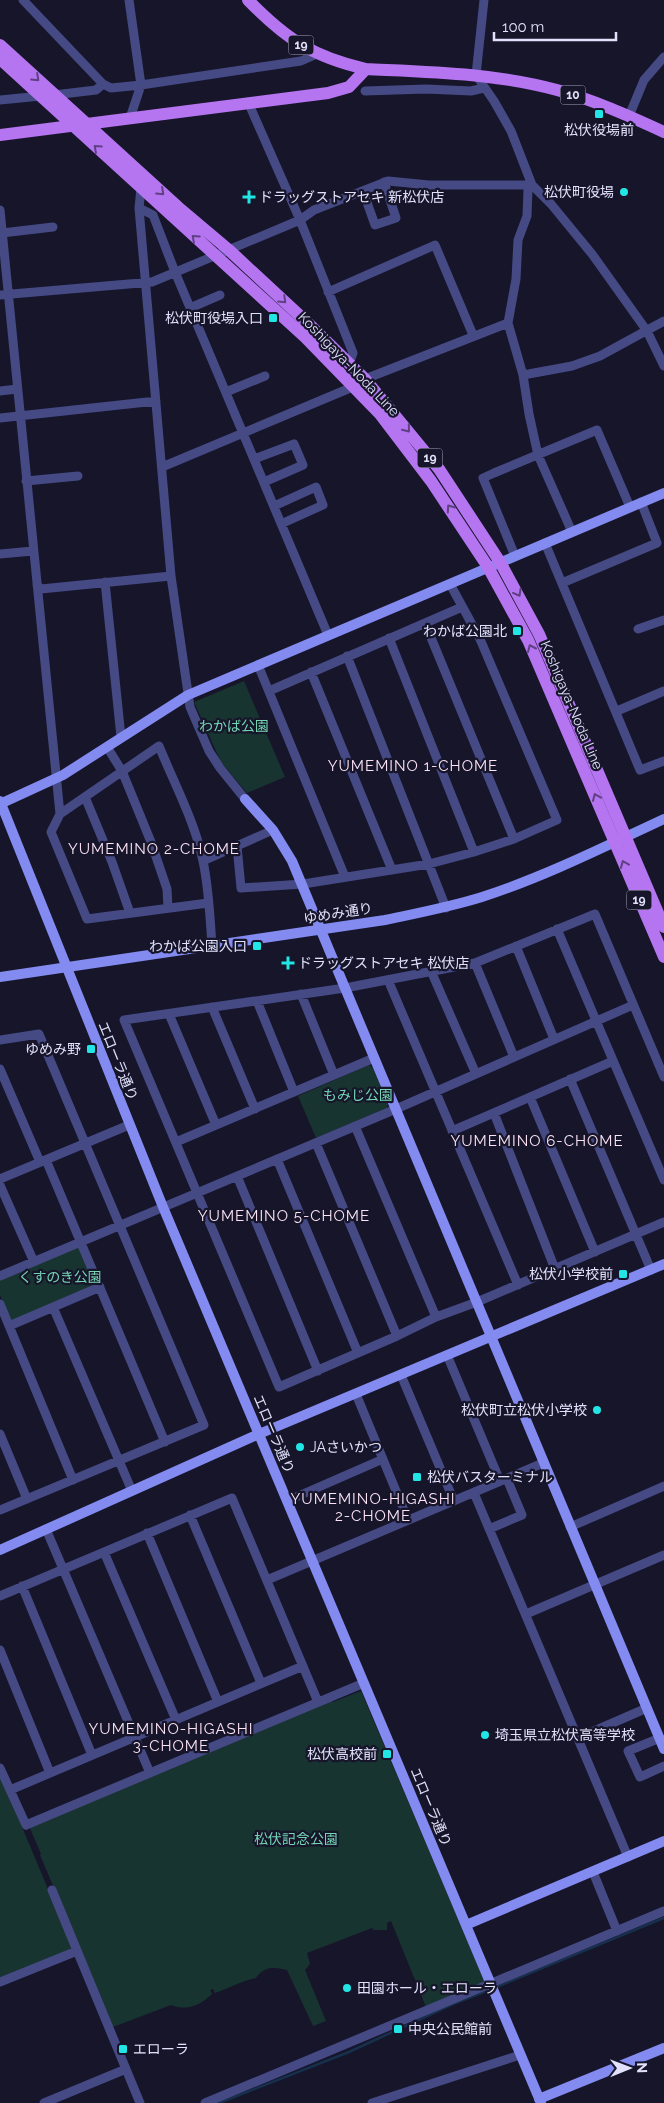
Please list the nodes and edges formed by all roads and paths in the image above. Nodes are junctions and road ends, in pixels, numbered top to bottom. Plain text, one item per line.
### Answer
1 (23, 0) edge
2 (129, 0) edge
3 (248, 0) edge
4 (483, 0) edge
5 (0, 45) edge
6 (317, 54) junction
7 (0, 59) edge
8 (663, 61) edge
9 (366, 69) junction
10 (476, 75) junction
11 (103, 84) junction
12 (141, 85) junction
13 (484, 88) junction
14 (365, 90) dead end
15 (54, 95) junction
16 (41, 96) junction
17 (0, 100) edge
18 (248, 102) junction
19 (629, 116) junction
20 (130, 118) junction
21 (86, 124) junction
22 (72, 126) junction
23 (664, 132) edge
24 (0, 135) edge
25 (384, 182) junction
26 (532, 185) junction
27 (141, 188) junction
28 (363, 191) junction
29 (139, 208) junction
30 (0, 210) edge
31 (300, 220) junction
32 (53, 227) dead end
33 (2, 232) junction
34 (229, 250) junction
35 (215, 255) junction
36 (175, 272) junction
37 (145, 282) junction
38 (328, 292) junction
39 (4, 295) edge
40 (220, 295) dead end
41 (190, 308) junction
42 (664, 321) edge
43 (508, 323) junction
44 (647, 331) junction
45 (473, 335) junction
46 (349, 364) junction
47 (664, 366) edge
48 (523, 375) junction
49 (265, 376) dead end
50 (360, 383) junction
51 (17, 389) junction
52 (0, 391) edge
53 (226, 392) junction
54 (156, 401) junction
55 (20, 416) junction
56 (0, 418) edge
57 (243, 433) junction
58 (538, 455) junction
59 (254, 459) junction
60 (162, 468) junction
61 (78, 476) dead end
62 (26, 481) junction
63 (264, 482) junction
64 (664, 493) edge
65 (641, 502) junction
66 (274, 506) junction
67 (630, 507) junction
68 (282, 524) junction
69 (572, 532) junction
70 (545, 543) junction
71 (33, 551) junction
72 (0, 554) edge
73 (515, 556) junction
74 (494, 564) junction
75 (171, 576) junction
76 (105, 582) junction
77 (562, 583) junction
78 (450, 584) junction
79 (37, 585) junction
80 (462, 607) junction
81 (664, 620) edge
82 (425, 623) junction
83 (638, 629) dead end
84 (328, 635) junction
85 (389, 638) junction
86 (348, 656) junction
87 (258, 665) junction
88 (311, 672) junction
89 (269, 691) junction
90 (664, 691) edge
91 (188, 695) junction
92 (617, 711) junction
93 (122, 737) junction
94 (107, 747) junction
95 (664, 761) edge
96 (122, 771) junction
97 (56, 779) junction
98 (85, 797) junction
99 (245, 799) joint
100 (0, 803) edge
101 (60, 814) junction
102 (664, 819) edge
103 (273, 830) junction
104 (627, 837) junction
105 (514, 839) junction
106 (615, 842) junction
107 (237, 846) junction
108 (474, 852) junction
109 (203, 861) junction
110 (429, 864) junction
111 (392, 870) junction
112 (345, 877) junction
113 (303, 884) junction
114 (208, 903) junction
115 (168, 908) junction
116 (446, 908) junction
117 (130, 913) junction
118 (664, 927) edge
119 (557, 929) junction
120 (321, 930) junction
121 (212, 946) junction
122 (516, 946) junction
123 (664, 957) edge
124 (475, 963) junction
125 (66, 968) junction
126 (431, 971) junction
127 (0, 977) edge
128 (388, 980) junction
129 (344, 988) junction
130 (301, 994) junction
131 (257, 1001) junction
132 (633, 1004) junction
133 (212, 1007) junction
134 (168, 1014) junction
135 (596, 1021) junction
136 (554, 1039) junction
137 (0, 1040) edge
138 (514, 1057) junction
139 (374, 1058) junction
140 (613, 1060) junction
141 (0, 1068) edge
142 (476, 1074) junction
143 (334, 1076) junction
144 (664, 1077) edge
145 (570, 1079) junction
146 (294, 1092) junction
147 (436, 1092) junction
148 (530, 1097) junction
149 (255, 1109) junction
150 (396, 1109) junction
151 (494, 1113) junction
152 (129, 1125) junction
153 (216, 1125) junction
154 (355, 1126) junction
155 (452, 1131) junction
156 (176, 1142) junction
157 (85, 1143) junction
158 (316, 1143) junction
159 (277, 1159) junction
160 (43, 1161) junction
161 (236, 1176) junction
162 (0, 1179) edge
163 (664, 1180) edge
164 (0, 1185) edge
165 (197, 1193) junction
166 (163, 1207) junction
167 (664, 1222) edge
168 (120, 1226) junction
169 (636, 1234) junction
170 (81, 1242) junction
171 (595, 1252) junction
172 (34, 1262) junction
173 (664, 1264) edge
174 (555, 1269) junction
175 (651, 1270) junction
176 (0, 1276) edge
177 (518, 1285) junction
178 (100, 1287) junction
179 (477, 1302) junction
180 (0, 1304) edge
181 (53, 1307) junction
182 (436, 1317) junction
183 (9, 1326) junction
184 (397, 1336) junction
185 (491, 1336) junction
186 (358, 1353) junction
187 (447, 1355) junction
188 (318, 1371) junction
189 (401, 1375) junction
190 (356, 1394) junction
191 (0, 1434) edge
192 (259, 1434) junction
193 (165, 1442) junction
194 (383, 1459) junction
195 (119, 1461) junction
196 (543, 1463) junction
197 (72, 1480) junction
198 (503, 1480) junction
199 (664, 1486) edge
200 (132, 1491) junction
201 (474, 1493) junction
202 (27, 1499) junction
203 (287, 1501) junction
204 (454, 1501) junction
205 (0, 1510) edge
206 (190, 1515) junction
207 (408, 1520) junction
208 (570, 1527) junction
209 (46, 1529) junction
210 (490, 1529) junction
211 (147, 1533) junction
212 (0, 1550) edge
213 (104, 1552) junction
214 (664, 1555) edge
215 (313, 1561) junction
216 (63, 1569) junction
217 (267, 1580) junction
218 (594, 1584) junction
219 (22, 1586) junction
220 (0, 1596) edge
221 (526, 1614) junction
222 (0, 1650) edge
223 (303, 1666) junction
224 (261, 1683) junction
225 (364, 1683) junction
226 (218, 1702) junction
227 (318, 1702) junction
228 (647, 1708) junction
229 (176, 1720) junction
230 (134, 1738) junction
231 (578, 1738) junction
232 (660, 1738) junction
233 (664, 1748) edge
234 (92, 1755) junction
235 (664, 1766) edge
236 (0, 1768) edge
237 (50, 1773) junction
238 (150, 1773) junction
239 (10, 1790) junction
240 (664, 1841) edge
241 (628, 1857) junction
242 (593, 1872) junction
243 (52, 1890) dead end
244 (664, 1911) edge
245 (466, 1925) junction
246 (617, 1931) junction
247 (77, 1951) junction
248 (0, 1982) edge
249 (490, 1984) junction
250 (664, 2048) edge
251 (520, 2054) junction
252 (126, 2069) junction
253 (215, 2101) edge
254 (540, 2101) edge
255 (44, 2103) edge
256 (140, 2103) edge
257 (205, 2103) edge
258 (372, 2103) edge

1 - 11 street
2 - 12 street
3 - 6 main road, 19
4 - 10 street
5 -> 15 main road, Koshigaya-Noda Line / 19
6 - 9 main road, 19
6 - 12 street
7 - 16 main road, Koshigaya-Noda Line / 19
8 - 19 street
9 - 10 main road, 10
9 - 18 main road
10 - 13 street
10 - 19 main road, 10
11 - 12 street
11 - 15 street
12 - 20 street
13 - 14 street
13 - 26 street
15 - 21 main road, Koshigaya-Noda Line / 19
16 - 17 street
16 - 22 main road, Koshigaya-Noda Line / 19
18 - 20 main road
18 - 31 street
19 - 23 main road, 10
20 - 21 main road
21 - 22 main road
21 -> 34 main road, Koshigaya-Noda Line / 19
22 - 24 main road
27 -> 22 main road, Koshigaya-Noda Line / 19
25 - 26 street
25 - 28 street
25 - 28 street
26 - 43 street
26 - 44 street
27 - 29 street
35 -> 27 main road, Koshigaya-Noda Line / 19
28 - 31 street
29 - 36 street
29 - 37 street
30 - 33 street
31 - 34 street
31 - 38 street
32 - 33 street
33 - 39 street
34 - 35 street
34 -> 46 main road, Koshigaya-Noda Line / 19
35 - 36 street
35 - 50 main road, Koshigaya-Noda Line / 19
36 - 37 street
36 - 41 street
37 - 39 street
37 - 54 street
38 - 45 street
38 - 46 street
39 - 51 street
40 - 41 street
41 - 53 street
42 - 44 street
43 - 45 street
43 - 48 street
44 - 47 street
44 - 48 street
45 - 50 street
46 - 50 main road, Koshigaya-Noda Line / 19
48 - 58 street
49 - 53 street
50 - 57 street
50 - 74 main road, Koshigaya-Noda Line / 19
51 - 52 street
51 - 55 street
53 - 57 street
54 - 55 street
54 - 60 street
55 - 56 street
55 - 62 street
57 - 59 street
57 - 60 street
58 - 67 street
58 - 69 street
58 - 73 street
59 - 63 street
59 - 63 street
60 - 75 street
61 - 62 street
62 - 71 street
63 - 66 street
64 - 65 street
65 - 67 street
65 - 77 street
66 - 68 street
66 - 68 street
67 - 69 street
68 - 84 street
69 - 70 street
70 - 73 street
70 - 77 street
71 - 72 street
71 - 79 street
73 - 74 street
74 - 78 street
74 -> 104 main road, Koshigaya-Noda Line / 19
106 -> 74 main road, Koshigaya-Noda Line / 19
75 - 76 street
75 - 91 street
76 - 79 street
76 - 93 street
77 - 92 street
78 - 80 street
78 - 84 street
79 - 97 street
80 - 82 street
80 - 105 street
81 - 83 street
82 - 85 street
82 - 105 street
84 - 87 street
85 - 86 street
85 - 108 street
86 - 88 street
86 - 110 street
87 - 89 street
87 - 91 street
88 - 89 street
88 - 111 street
89 - 112 street
90 - 92 street
91 - 93 street
91 - 99 street
92 - 95 street
93 - 94 street
94 - 96 street
94 - 97 street
96 - 98 street
96 - 109 street
96 - 115 street
97 - 100 street
97 - 101 street
98 - 101 street
98 - 117 street
99 - 103 street
100 - 125 street, エローラ通り
101 - 117 street
102 - 104 street, ゆめみ通り
103 - 107 street
103 - 113 street
104 - 106 street, ゆめみ通り
104 - 118 main road, Koshigaya-Noda Line / 19
105 - 108 street
106 - 116 street, ゆめみ通り
123 -> 106 main road, Koshigaya-Noda Line / 19
107 - 109 street
107 - 113 street
108 - 110 street
109 - 114 street
110 - 111 street
110 - 116 street
111 - 112 street
112 - 113 street
113 - 120 street
114 - 115 street
114 - 121 street
115 - 117 street
116 - 120 street, ゆめみ通り
119 - 122 street
119 - 132 street
119 - 135 street
120 - 121 street, ゆめみ通り
120 - 129 street
121 - 125 street, ゆめみ通り
122 - 124 street
122 - 136 street
124 - 126 street
124 - 138 street
125 - 127 street, ゆめみ通り
125 - 152 street, エローラ通り
126 - 128 street
126 - 142 street
128 - 129 street
128 - 147 street
129 - 130 street
129 - 139 street
130 - 131 street
130 - 143 street
131 - 133 street
131 - 146 street
132 - 135 street
132 - 144 street
133 - 134 street
133 - 149 street
134 - 153 street
134 - 156 street
135 - 136 street
135 - 140 street
136 - 138 street
137 - 157 street
138 - 142 street
139 - 143 street
139 - 150 street
140 - 145 street
140 - 163 street
141 - 160 street
142 - 147 street
143 - 146 street
145 - 148 street
145 - 169 street
146 - 149 street
147 - 150 street
147 - 155 street
148 - 151 street
148 - 171 street
149 - 153 street
150 - 154 street
150 - 179 street
151 - 155 street
151 - 174 street
152 - 157 street
152 - 166 street, エローラ通り
153 - 156 street
154 - 158 street
154 - 182 street
155 - 177 street
156 - 165 street
157 - 160 street
157 - 168 street
158 - 159 street
158 - 184 street
159 - 161 street
159 - 186 street
160 - 162 street
160 - 170 street
161 - 165 street
161 - 188 street
164 - 172 street
165 - 166 street
165 - 188 street
166 - 168 street
166 - 192 street, エローラ通り
167 - 169 street
168 - 170 street
168 - 193 street
169 - 171 street
169 - 175 street
170 - 172 street
170 - 178 street
171 - 174 street
172 - 176 street
173 - 175 street
174 - 177 street
175 - 185 street
177 - 179 street
178 - 181 street
178 - 193 street
179 - 182 street
179 - 185 street
180 - 183 street
181 - 183 street
181 - 195 street
182 - 184 street
183 - 197 street
184 - 186 street
185 - 187 street
185 - 196 street
186 - 188 street
187 - 189 street
187 - 198 street
189 - 190 street
189 - 204 street
190 - 192 street
190 - 194 street
191 - 202 street
192 - 200 street
192 - 203 street, エローラ通り
193 - 195 street
194 - 203 street
194 - 207 street
195 - 197 street
195 - 200 street
196 - 198 street
196 - 208 street
197 - 202 street
198 - 201 street
198 - 210 street
199 - 208 street
200 - 209 street
201 - 204 street
201 - 210 street
202 - 205 street
203 - 215 street, エローラ通り
204 - 207 street
206 - 211 street
206 - 217 street
206 - 224 street
207 - 215 street
208 - 218 street
209 - 212 street
209 - 216 street
210 - 221 street
211 - 213 street
211 - 226 street
213 - 216 street
213 - 229 street
214 - 218 street
215 - 217 street
215 - 225 street, エローラ通り
216 - 219 street
216 - 230 street
217 - 223 street
218 - 221 street
218 - 228 street
219 - 220 street
219 - 234 street
221 - 231 street
222 - 237 street
223 - 224 street
223 - 227 street
224 - 226 street
225 - 227 street
225 - 245 street, エローラ通り
226 - 229 street
227 - 238 street
228 - 231 street
228 - 232 street
229 - 230 street
230 - 234 street
230 - 238 street
231 - 241 street
232 - 233 street
232 - 235 street
234 - 237 street
236 - 239 street
237 - 239 street
238 - 239 street
240 - 241 street
241 - 242 street
242 - 245 street
242 - 246 street
243 - 247 street
244 - 246 street
245 - 249 street, エローラ通り
246 - 249 street
247 - 248 street
247 - 252 street
249 - 251 street, エローラ通り
249 - 253 street
250 - 254 street
251 - 254 street, エローラ通り
251 - 258 street
252 - 255 street
252 - 256 street
253 - 257 street

